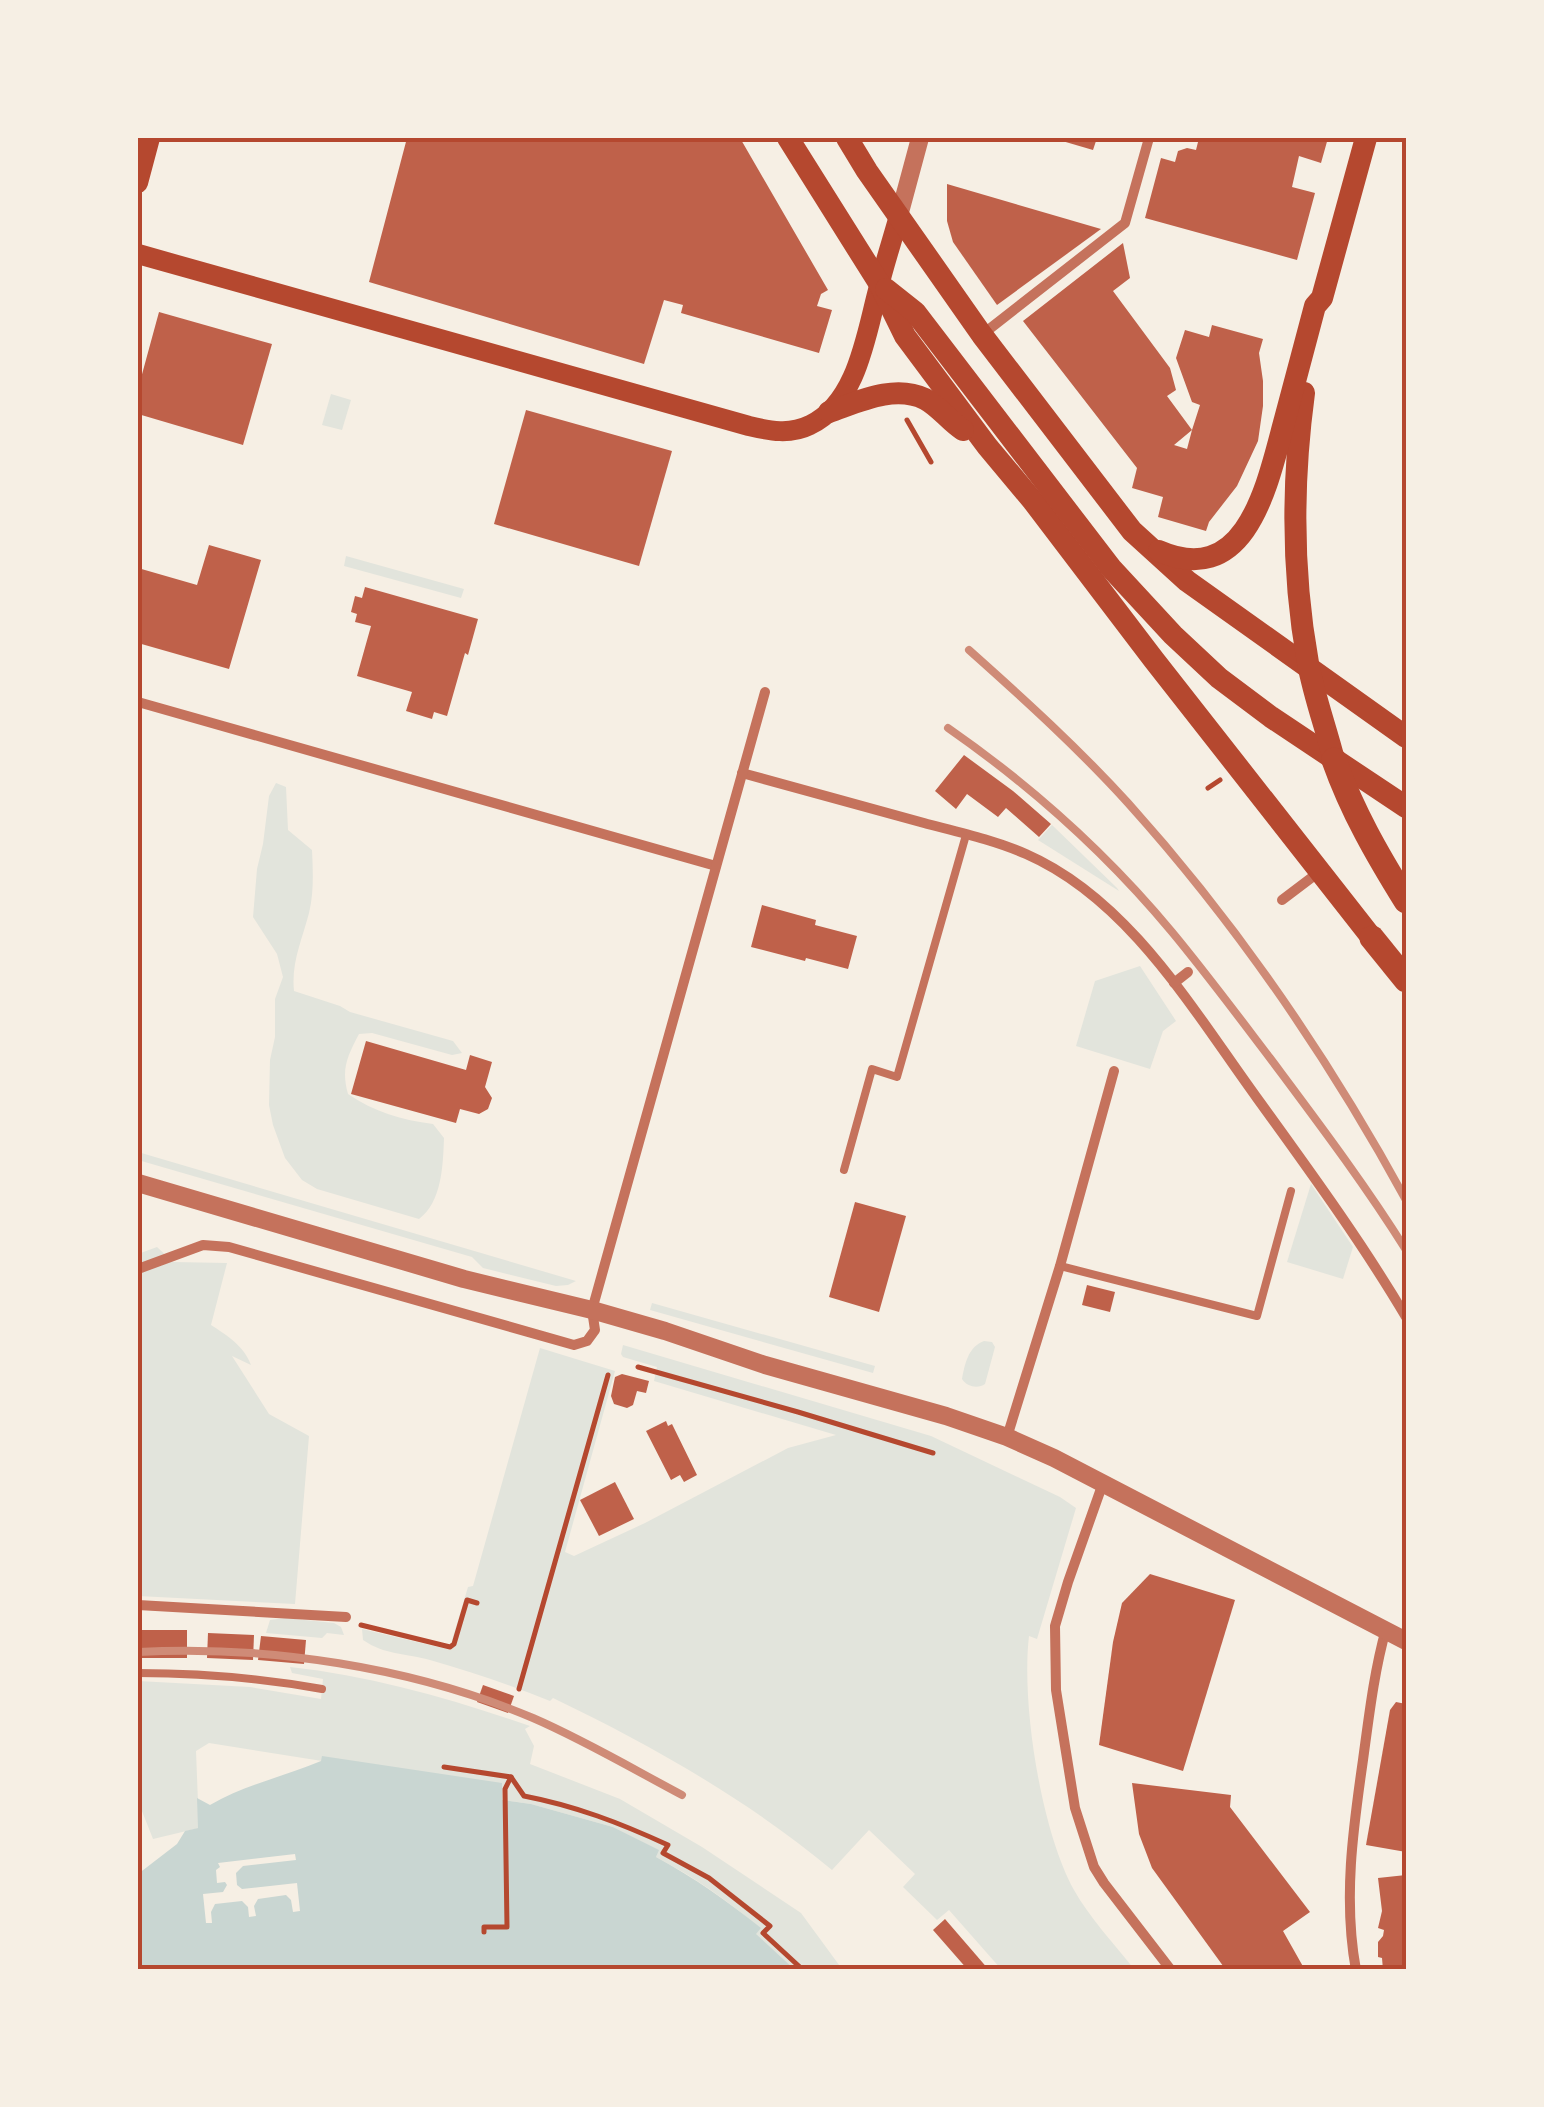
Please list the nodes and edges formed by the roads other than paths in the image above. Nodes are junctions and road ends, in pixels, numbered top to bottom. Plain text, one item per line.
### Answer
1 (150, 138) edge
2 (788, 138) edge
3 (847, 138) edge
4 (920, 138) edge
5 (1149, 138) edge
6 (1366, 138) edge
7 (138, 183) edge
8 (899, 216) junction
9 (138, 254) edge
10 (880, 283) junction
11 (1322, 298) junction
12 (982, 335) junction
13 (829, 412) junction
14 (987, 446) junction
15 (1132, 531) junction
16 (1308, 666) junction
17 (765, 692) dead end
18 (138, 702) edge
19 (1406, 737) edge
20 (1334, 760) junction
21 (742, 772) junction
22 (1406, 807) edge
23 (966, 835) junction
24 (716, 866) junction
25 (1319, 872) junction
26 (1282, 900) dead end
27 (1406, 901) edge
28 (1372, 938) junction
29 (1188, 972) dead end
30 (1406, 980) edge
31 (1174, 983) junction
32 (1406, 988) edge
33 (1114, 1072) dead end
34 (844, 1170) dead end
35 (138, 1183) edge
36 (1292, 1191) dead end
37 (1060, 1266) junction
38 (138, 1270) edge
39 (592, 1310) junction
40 (1406, 1317) edge
41 (1007, 1437) junction
42 (1104, 1483) junction
43 (138, 1605) edge
44 (346, 1617) dead end
45 (1398, 1635) edge
46 (138, 1673) edge
47 (322, 1689) dead end
48 (1170, 1970) edge
49 (1356, 1970) edge

1 - 7 main road
2 - 10 main road
3 - 8 main road
4 - 8 street
5 - 12 street
6 - 11 main road
8 - 10 main road
8 - 12 main road
9 - 13 main road
10 - 13 main road
10 - 14 main road
10 - 20 main road
11 - 15 main road
11 - 16 main road
12 - 15 main road
13 - 14 main road
14 - 25 main road
15 - 16 main road
16 - 19 main road
16 - 20 main road
17 - 21 street
18 - 24 street
20 - 22 main road
20 - 27 highway
21 - 23 street
21 - 24 street
23 - 31 street
23 - 34 lane
24 - 39 street
25 - 26 street
25 - 28 main road
28 - 30 highway
28 - 32 street
29 - 31 street
31 - 40 street
33 - 37 street
35 - 39 street
36 - 37 lane
37 - 41 street
38 - 39 street
39 - 41 street
41 - 42 street
42 - 45 street
42 - 48 street
43 - 44 street
45 - 49 street
46 - 47 lane

